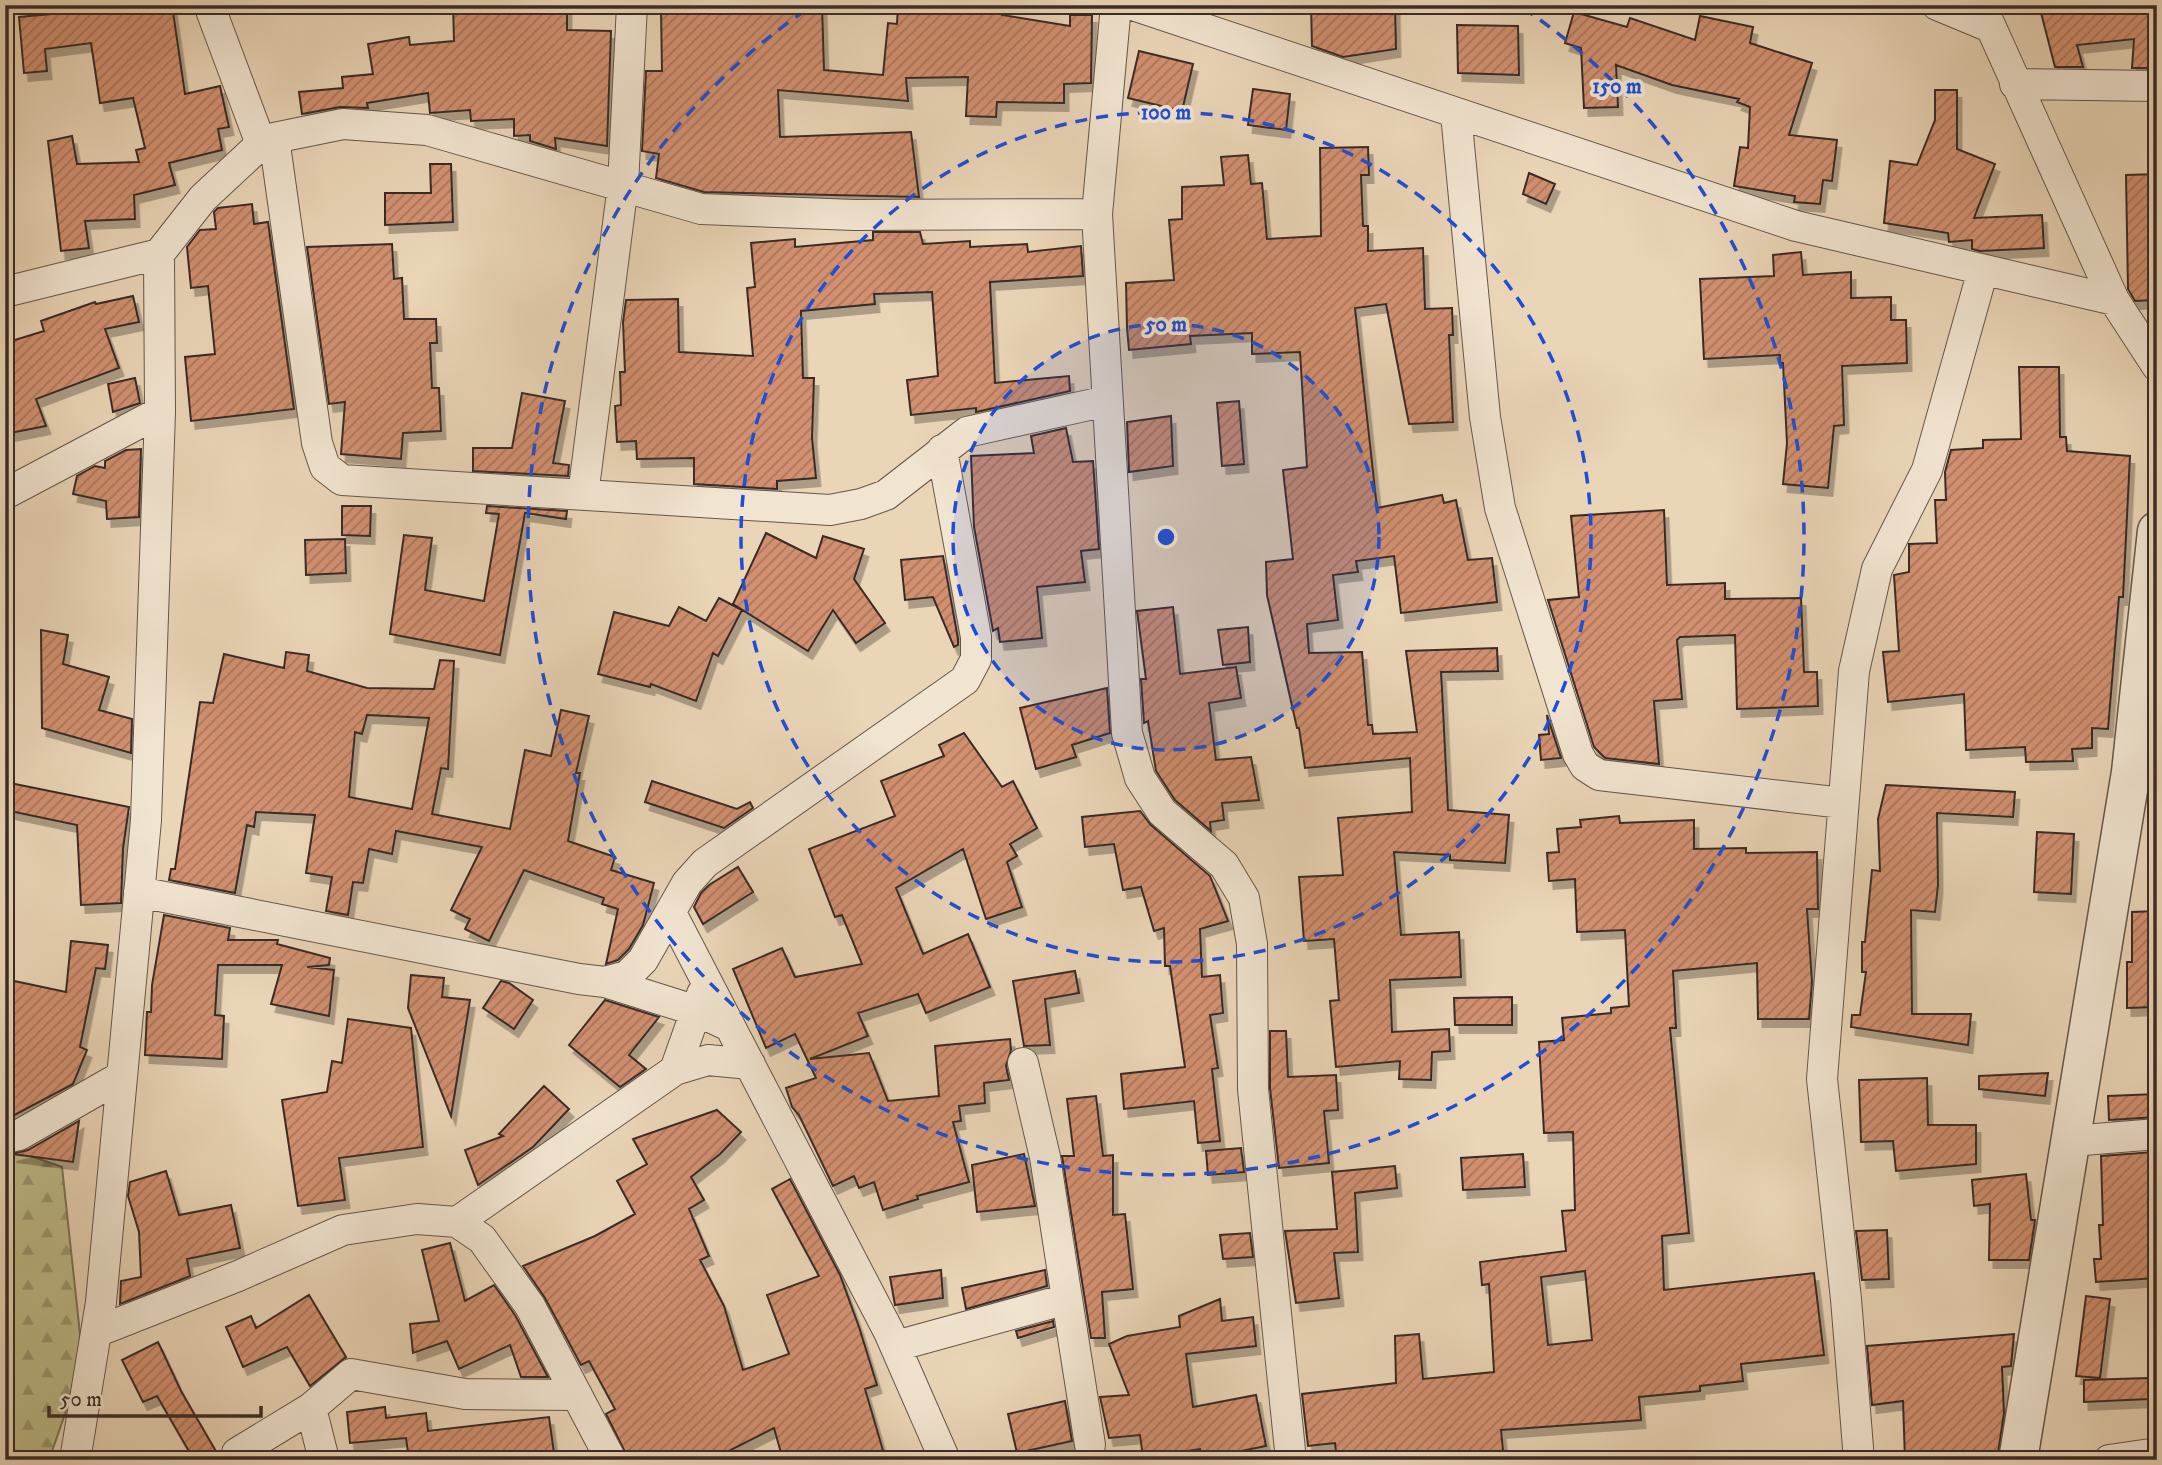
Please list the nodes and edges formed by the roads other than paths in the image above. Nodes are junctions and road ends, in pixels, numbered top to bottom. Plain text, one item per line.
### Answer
1 (209, 5) edge
2 (632, 5) edge
3 (1116, 5) edge
4 (1133, 5) edge
5 (1937, 5) edge
6 (1986, 16) edge
7 (2015, 84) junction
8 (2157, 86) edge
9 (1456, 114) junction
10 (267, 141) junction
11 (623, 185) junction
12 (1097, 214) junction
13 (159, 254) junction
14 (1983, 270) junction
15 (5, 292) edge
16 (2114, 300) junction
17 (2157, 366) edge
18 (1107, 401) junction
19 (160, 412) junction
20 (942, 450) junction
21 (5, 494) edge
22 (583, 495) junction
23 (2157, 531) edge
24 (2144, 772) edge
25 (1843, 803) junction
26 (139, 892) junction
27 (671, 913) junction
28 (706, 980) junction
29 (605, 982) junction
30 (697, 1011) junction
31 (729, 1026) junction
32 (1023, 1063) dead end
33 (750, 1064) junction
34 (675, 1070) junction
35 (122, 1076) junction
36 (2157, 1134) edge
37 (5, 1138) edge
38 (2071, 1141) junction
39 (457, 1222) junction
40 (1067, 1299) junction
41 (96, 1332) junction
42 (896, 1346) junction
43 (577, 1395) junction
44 (311, 1408) junction
45 (1090, 1446) dead end
46 (237, 1453) dead end
47 (2157, 1453) edge
48 (75, 1460) edge
49 (324, 1460) edge
50 (611, 1460) edge
51 (944, 1460) edge
52 (1292, 1460) edge
53 (1859, 1460) edge
54 (2018, 1460) edge
55 (2109, 1460) edge

1 - 10 street
2 - 11 street
3 - 12 street
4 - 9 street
5 - 6 street
6 - 7 street
7 - 8 street
7 - 16 street
9 - 14 street
9 - 25 street
10 - 11 street
10 - 13 street
10 - 22 street
11 - 12 street
11 - 22 street
12 - 18 street
13 - 15 street
13 - 19 street
14 - 16 street
14 - 25 street
16 - 17 street
18 - 20 street
18 - 52 street
19 - 21 street
19 - 26 street
20 - 22 street
20 - 27 street
23 - 24 street
24 - 38 street
25 - 53 street
26 - 29 street
26 - 35 street
27 - 28 street
27 - 29 street
28 - 30 street
28 - 31 street
29 - 30 street
30 - 31 street
30 - 34 street
31 - 33 street
32 - 40 street
33 - 34 street
33 - 42 street
34 - 39 street
35 - 37 street
35 - 41 street
36 - 38 street
38 - 54 street
39 - 41 street
39 - 43 street
40 - 42 street
40 - 45 street
41 - 48 street
42 - 51 street
43 - 44 street
43 - 50 street
44 - 46 street
44 - 49 street
47 - 55 street

